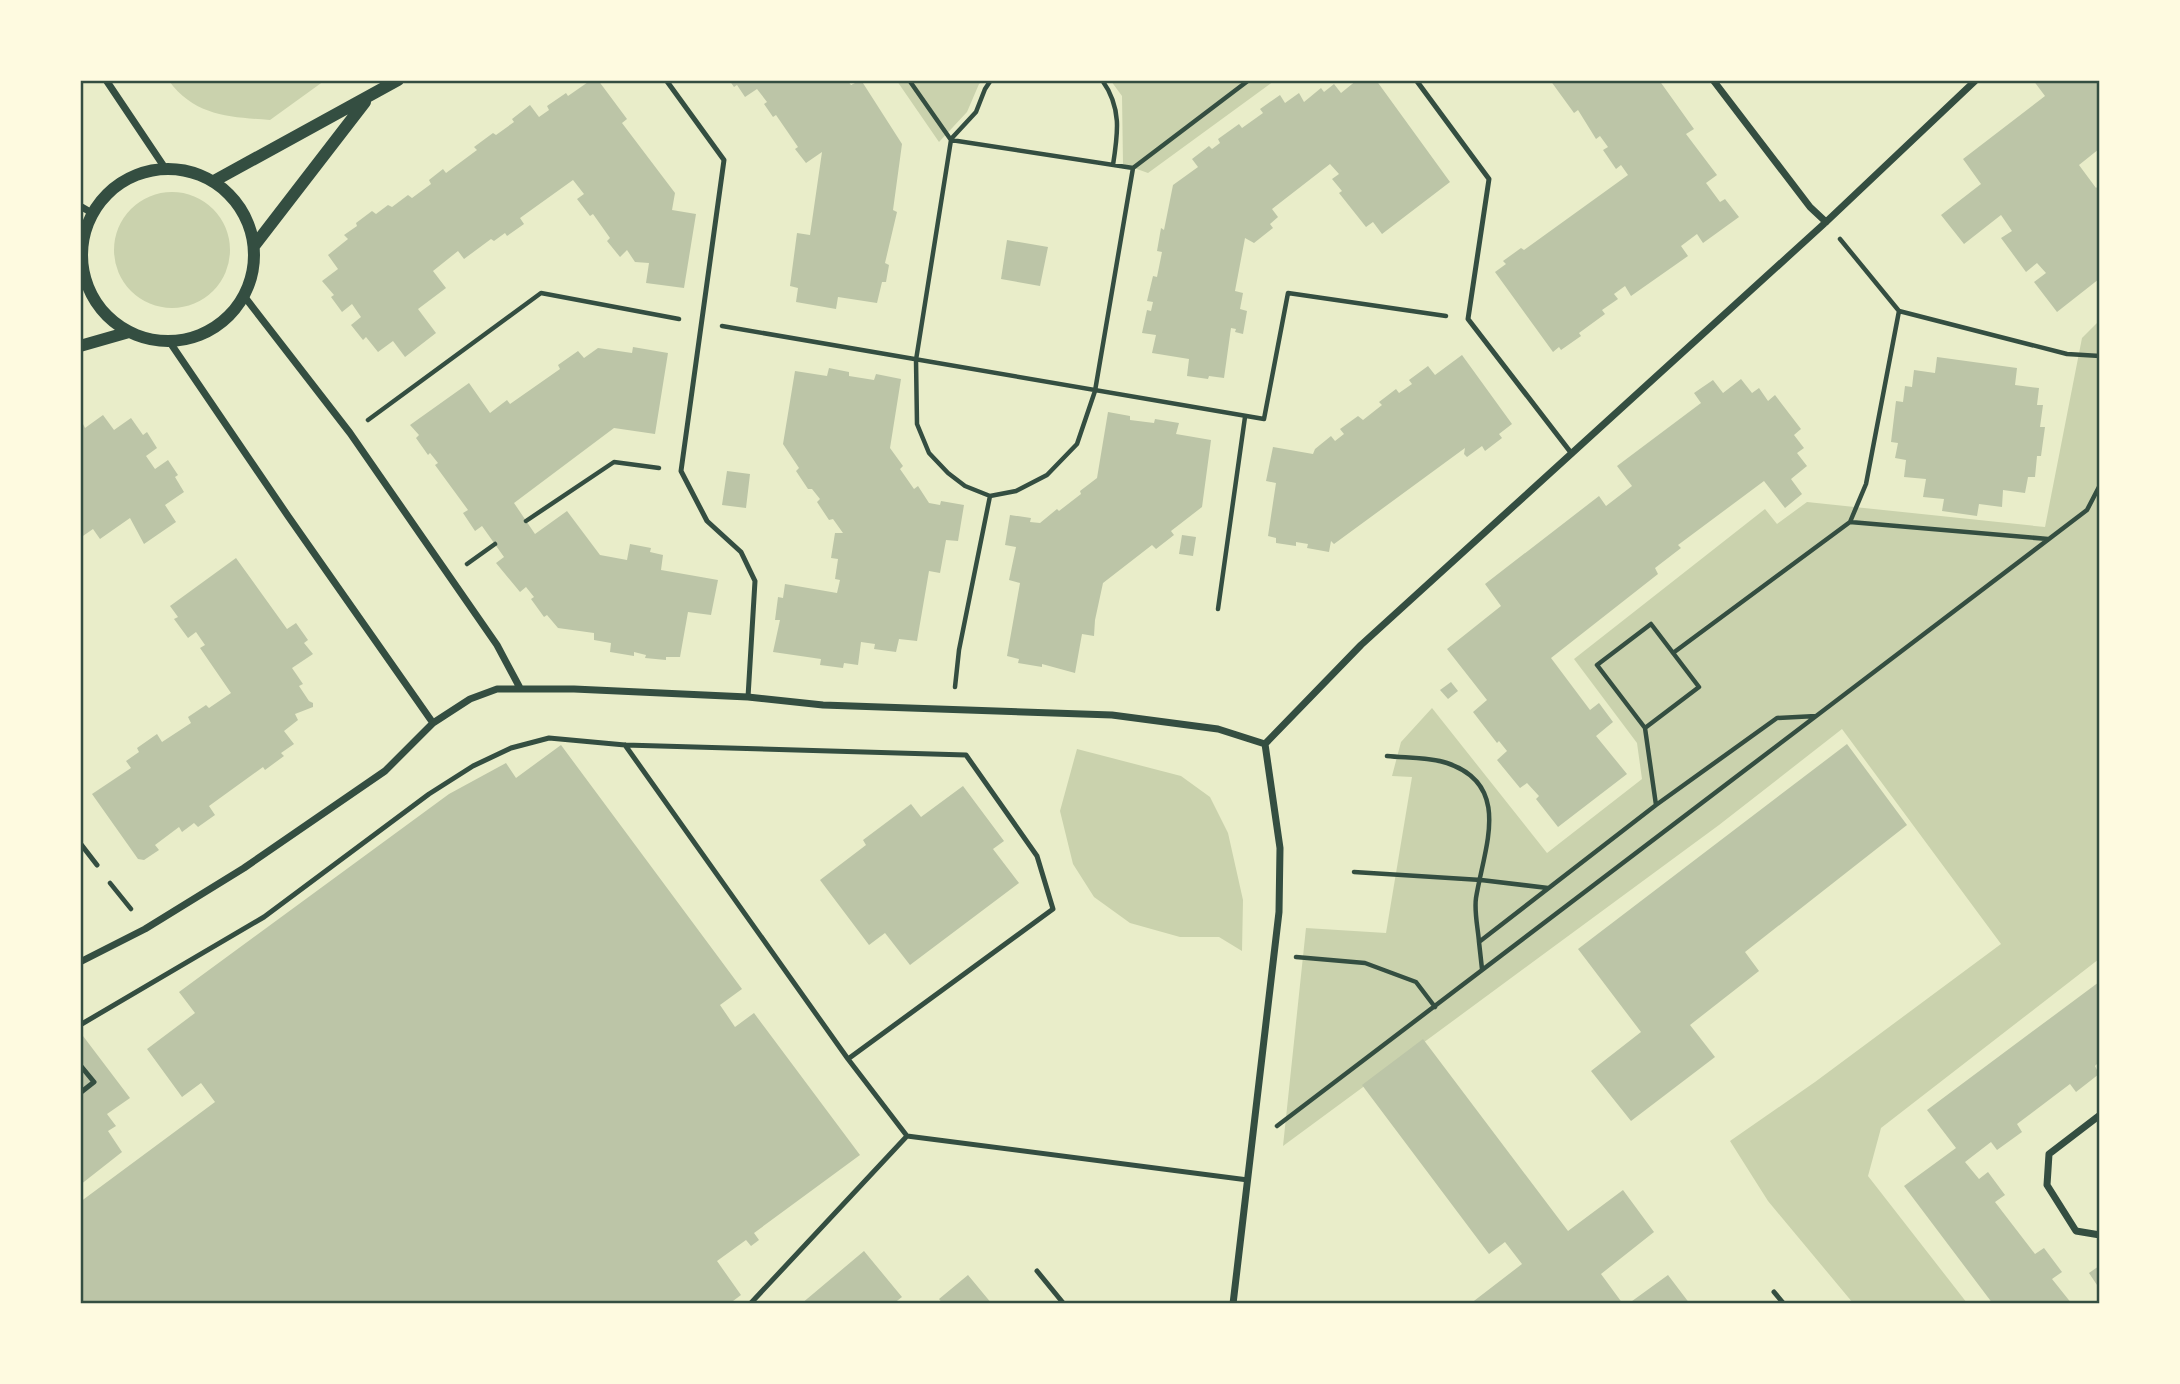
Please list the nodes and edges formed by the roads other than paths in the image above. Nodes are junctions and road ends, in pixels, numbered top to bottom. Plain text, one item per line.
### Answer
1 (106, 80) edge
2 (398, 80) edge
3 (666, 80) edge
4 (1416, 80) edge
5 (1713, 80) edge
6 (1976, 80) edge
7 (369, 97) junction
8 (165, 168) junction
9 (214, 181) junction
10 (86, 210) edge
11 (1826, 222) junction
12 (254, 246) junction
13 (82, 269) edge
14 (244, 296) junction
15 (129, 332) junction
16 (169, 341) junction
17 (80, 346) edge
18 (1572, 454) junction
19 (520, 688) junction
20 (748, 697) junction
21 (433, 723) junction
22 (1265, 744) junction
23 (625, 745) junction
24 (80, 843) edge
25 (97, 865) road end
26 (80, 962) edge
27 (80, 1026) edge
28 (848, 1059) junction
29 (80, 1065) edge
30 (80, 1093) edge
31 (2099, 1115) edge
32 (907, 1136) junction
33 (1248, 1180) junction
34 (2099, 1235) edge
35 (1037, 1271) dead end
36 (1774, 1292) dead end
37 (750, 1304) edge
38 (1065, 1304) edge
39 (1233, 1304) edge
40 (1784, 1304) edge

1 - 8 street
2 - 7 street
3 - 20 lane
4 - 18 lane
5 - 11 street
6 - 11 street
7 - 9 street
7 - 12 street
8 - 9 street
8 - 10 street
9 - 12 street
10 - 13 street
11 - 18 street
12 - 14 street
13 - 15 street
14 - 16 street
14 - 19 street
15 - 16 street
15 - 17 street
16 - 21 street
18 - 22 street
19 - 20 street
19 - 21 street
20 - 22 street
21 - 26 street
22 - 33 street
23 - 27 lane
23 - 28 lane
23 - 28 lane
24 - 25 lane
28 - 32 lane
29 - 30 lane
31 - 34 street
32 - 33 lane
32 - 37 lane
33 - 39 street
35 - 38 lane
36 - 40 lane

